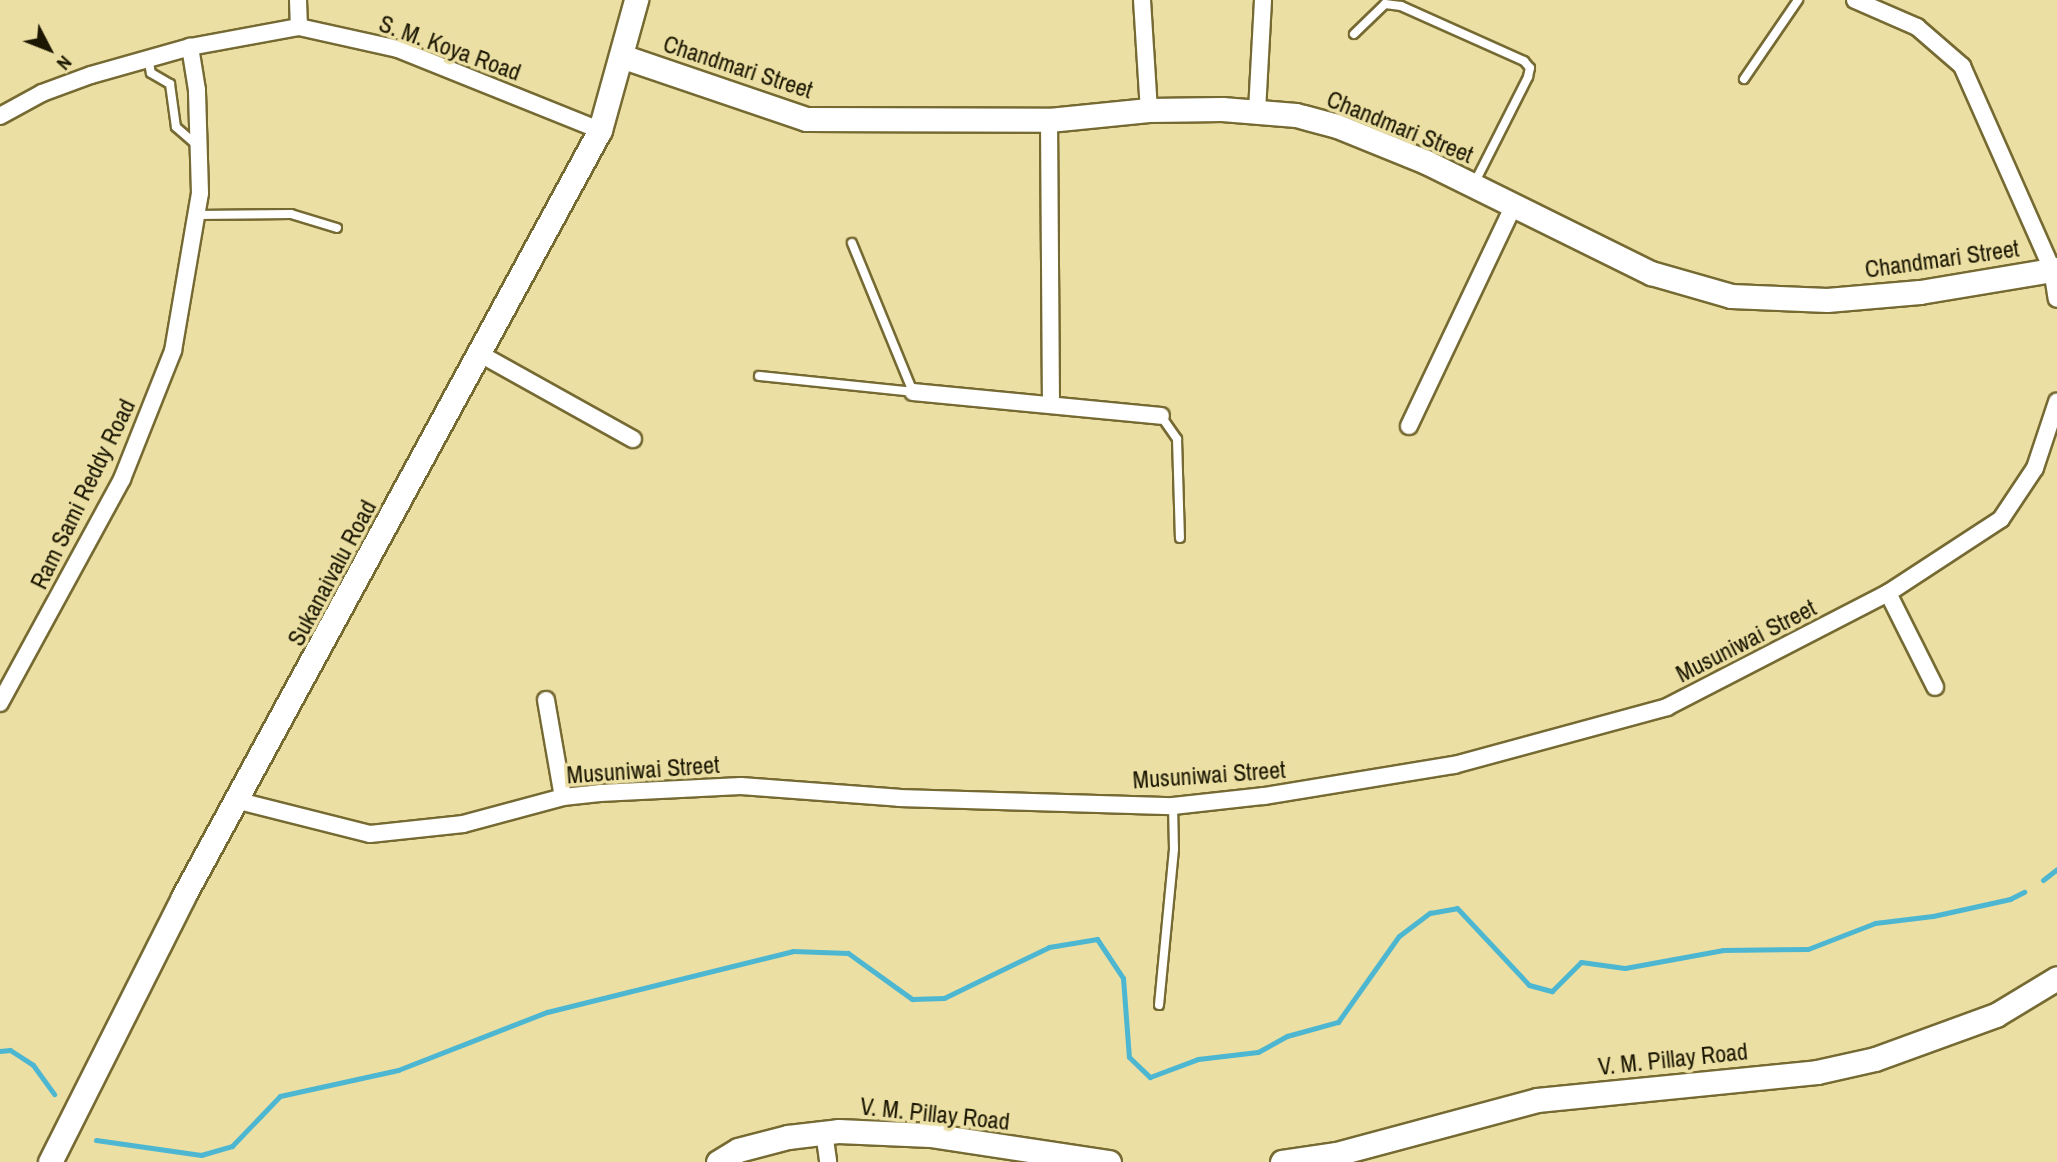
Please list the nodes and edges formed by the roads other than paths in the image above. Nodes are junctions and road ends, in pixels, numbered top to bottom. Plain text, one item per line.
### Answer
1 (298, 0) edge
2 (636, 0) edge
3 (1142, 0) edge
4 (1263, 0) edge
5 (1798, 0) edge
6 (1856, 0) edge
7 (299, 27) junction
8 (1354, 34) dead end
9 (190, 47) junction
10 (624, 57) junction
11 (148, 58) junction
12 (1744, 79) dead end
13 (1149, 110) junction
14 (1257, 111) junction
15 (0, 116) edge
16 (1049, 120) junction
17 (600, 130) junction
18 (199, 147) junction
19 (1474, 185) junction
20 (1513, 207) junction
21 (197, 215) junction
22 (337, 228) dead end
23 (852, 243) dead end
24 (2055, 269) edge
25 (2057, 299) edge
26 (480, 354) junction
27 (759, 376) dead end
28 (913, 392) junction
29 (1051, 402) junction
30 (2057, 402) edge
31 (1161, 416) joint
32 (1409, 426) dead end
33 (634, 439) dead end
34 (1180, 538) dead end
35 (1888, 593) junction
36 (1935, 687) dead end
37 (546, 700) dead end
38 (0, 703) edge
39 (563, 797) junction
40 (239, 801) junction
41 (1173, 806) junction
42 (2057, 978) edge
43 (1159, 1005) dead end
44 (824, 1132) junction
45 (50, 1162) edge
46 (719, 1162) edge
47 (828, 1162) edge
48 (1109, 1162) edge
49 (1282, 1162) edge

1 - 7 street
2 - 10 main road, Sukanaivalu Road
3 - 13 street
4 - 14 street
5 - 12 lane
6 - 24 street
7 - 9 street, S. M. Koya Road
7 - 17 street, S. M. Koya Road
8 - 19 lane
9 - 11 street, S. M. Koya Road
9 - 18 street, Ram Sami Reddy Road
10 - 16 main road, Chandmari Street
10 - 17 main road, Sukanaivalu Road
11 - 15 street, S. M. Koya Road
11 - 18 lane
13 - 14 main road, Chandmari Street
13 - 16 main road, Chandmari Street
14 - 19 main road, Chandmari Street
16 - 29 street
17 - 26 main road, Sukanaivalu Road
18 - 21 street, Ram Sami Reddy Road
19 - 20 main road, Chandmari Street
20 - 24 main road, Chandmari Street
20 - 32 street
21 - 22 lane
21 - 38 street, Ram Sami Reddy Road
23 - 28 lane
24 - 25 street
26 - 33 street
26 - 40 main road, Sukanaivalu Road
27 - 28 lane
28 - 29 street
29 - 31 street
30 - 35 street, Musuniwai Street
31 - 34 lane
35 - 36 street
35 - 41 street, Musuniwai Street
37 - 39 street
39 - 40 street, Musuniwai Street
39 - 41 street, Musuniwai Street
40 - 45 main road, Sukanaivalu Road
41 - 43 lane
42 - 49 main road, V. M. Pillay Road
44 - 46 main road, V. M. Pillay Road
44 - 47 street
44 - 48 main road, V. M. Pillay Road

